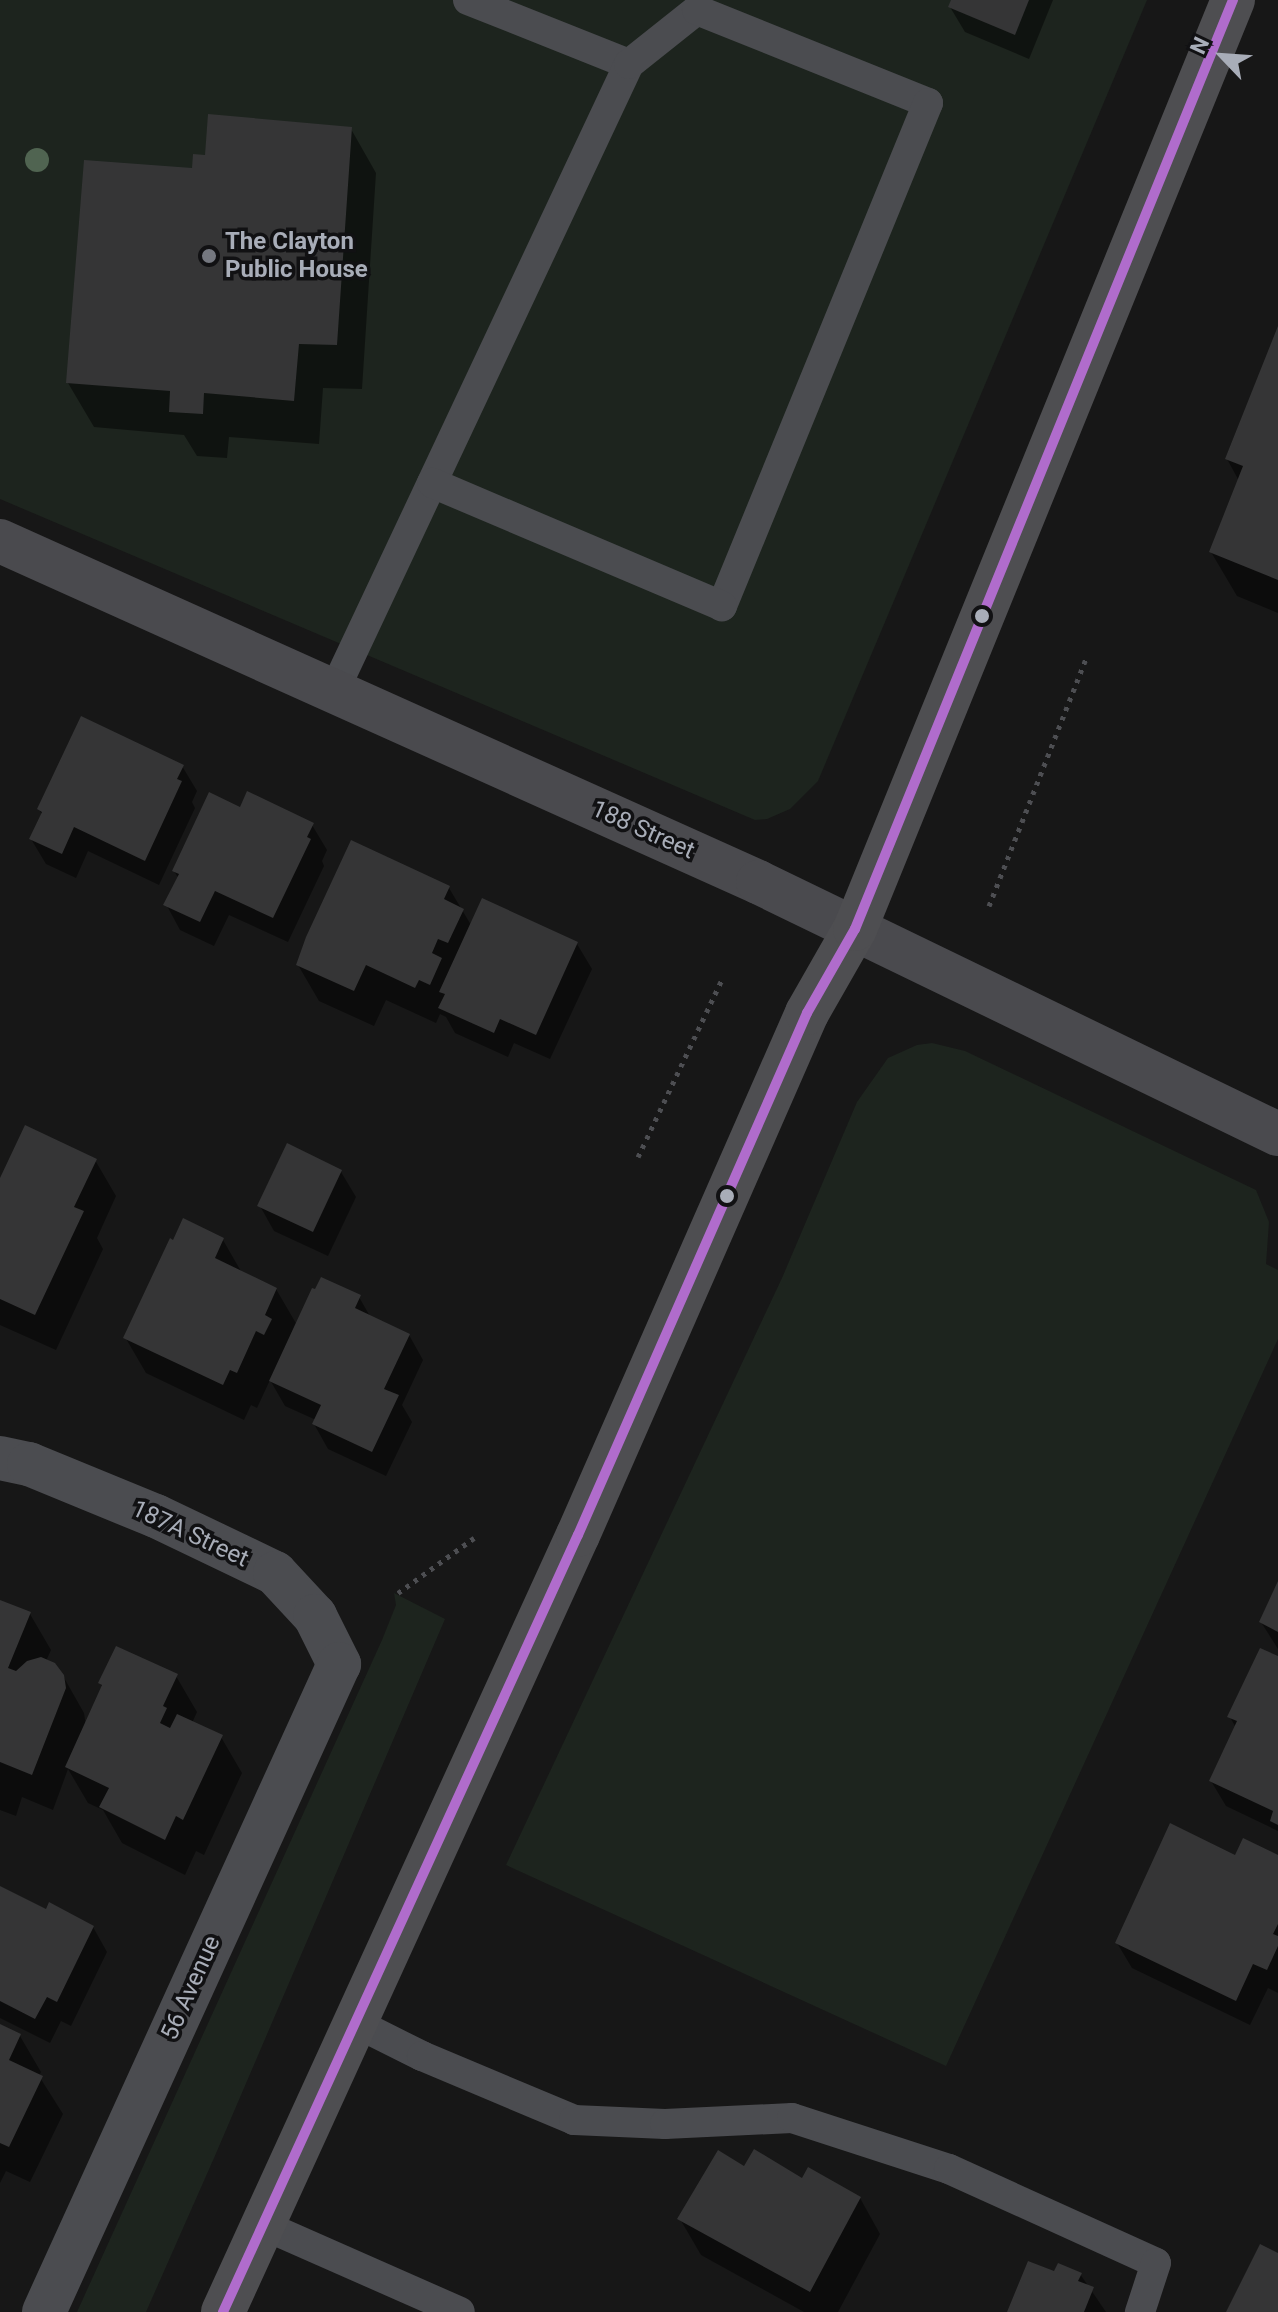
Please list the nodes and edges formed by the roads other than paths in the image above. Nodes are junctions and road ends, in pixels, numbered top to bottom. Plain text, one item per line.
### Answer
1 (468, 0) edge
2 (1233, 0) edge
3 (696, 5) edge
4 (629, 64) junction
5 (432, 483) junction
6 (0, 541) edge
7 (334, 691) junction
8 (855, 929) junction
9 (1278, 1134) edge
10 (0, 1458) edge
11 (339, 1664) joint
12 (354, 2022) junction
13 (263, 2225) junction
14 (44, 2312) edge
15 (223, 2312) edge
16 (460, 2312) edge
17 (1140, 2312) edge

1 - 4 lane
2 - 8 highway
3 - 4 lane
3 - 5 lane
4 - 5 lane
5 - 7 lane
6 - 7 street, 188 Street
7 - 8 street, 188 Street
8 - 9 street, 188 Street
8 - 12 highway
10 - 11 street, 187A Street
11 - 14 street, 56 Avenue
12 - 13 highway
12 - 17 lane
13 - 15 highway
13 - 16 lane

